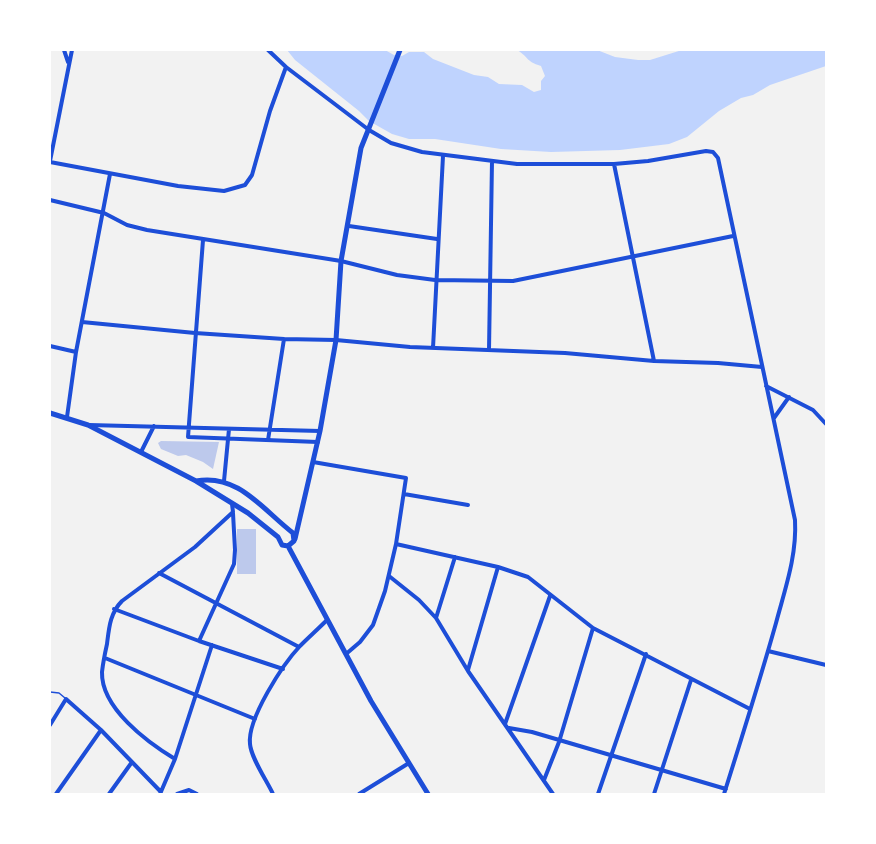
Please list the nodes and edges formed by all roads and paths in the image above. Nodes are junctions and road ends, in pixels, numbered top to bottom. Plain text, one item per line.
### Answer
1 (64, 50) edge
2 (72, 50) edge
3 (268, 50) edge
4 (400, 50) edge
5 (68, 63) junction
6 (286, 67) junction
7 (370, 127) junction
8 (443, 156) junction
9 (492, 161) junction
10 (50, 162) edge
11 (614, 164) junction
12 (110, 174) junction
13 (50, 200) edge
14 (104, 213) junction
15 (349, 225) junction
16 (733, 236) junction
17 (437, 239) junction
18 (203, 240) junction
19 (632, 257) junction
20 (341, 261) junction
21 (435, 280) junction
22 (490, 280) junction
23 (82, 321) junction
24 (195, 333) junction
25 (284, 339) junction
26 (336, 340) junction
27 (50, 346) edge
28 (433, 348) junction
29 (489, 350) junction
30 (76, 352) junction
31 (654, 361) junction
32 (762, 367) junction
33 (766, 386) junction
34 (789, 397) junction
35 (50, 413) edge
36 (67, 417) junction
37 (773, 419) junction
38 (88, 424) junction
39 (826, 424) edge
40 (154, 426) junction
41 (189, 426) junction
42 (229, 429) junction
43 (270, 430) junction
44 (320, 431) junction
45 (229, 440) junction
46 (268, 440) junction
47 (318, 442) junction
48 (141, 452) junction
49 (313, 462) junction
50 (196, 481) junction
51 (224, 481) junction
52 (404, 494) junction
53 (232, 503) junction
54 (468, 505) dead end
55 (233, 512) junction
56 (289, 530) junction
57 (278, 537) junction
58 (295, 539) junction
59 (396, 544) junction
60 (288, 546) junction
61 (455, 557) junction
62 (498, 567) junction
63 (159, 573) junction
64 (389, 576) junction
65 (550, 596) junction
66 (216, 604) junction
67 (114, 609) junction
68 (436, 618) junction
69 (327, 620) junction
70 (593, 628) junction
71 (199, 641) junction
72 (212, 645) junction
73 (299, 647) junction
74 (768, 651) junction
75 (346, 654) junction
76 (646, 654) junction
77 (105, 657) junction
78 (826, 665) edge
79 (283, 669) junction
80 (468, 671) junction
81 (691, 680) junction
82 (50, 692) edge
83 (196, 695) junction
84 (66, 699) junction
85 (750, 709) junction
86 (255, 719) junction
87 (50, 725) edge
88 (506, 726) junction
89 (100, 730) junction
90 (559, 742) junction
91 (611, 756) junction
92 (175, 759) junction
93 (132, 762) junction
94 (410, 763) junction
95 (661, 771) junction
96 (543, 781) junction
97 (725, 792) edge
98 (161, 793) edge
99 (56, 795) edge
100 (109, 795) edge
101 (177, 795) edge
102 (197, 795) edge
103 (273, 795) edge
104 (359, 795) edge
105 (428, 795) edge
106 (553, 795) edge
107 (598, 795) edge
108 (654, 795) edge

1 - 5 street
2 - 5 street
3 - 6 street
4 - 7 main road
5 - 10 street
6 - 7 street
6 - 12 street
7 - 8 street
7 - 15 main road
8 - 9 street
8 - 17 street
9 - 11 street
9 - 22 street
10 - 12 street
11 - 16 street
11 - 19 street
12 - 14 street
13 - 14 street
14 - 18 street
14 - 23 street
15 - 17 street
15 - 20 main road
16 - 19 street
16 - 32 street
17 - 21 street
18 - 20 street
18 - 24 street
19 - 22 street
19 - 31 street
20 - 21 street
20 - 26 main road
21 - 22 street
21 - 28 street
22 - 29 street
23 - 24 street
23 - 30 street
24 - 25 street
24 - 41 street
25 - 26 street
25 - 43 street
26 - 28 street
26 - 44 main road
27 - 30 street
28 - 29 street
29 - 31 street
30 - 36 street
31 - 32 street
32 - 33 street
33 - 34 street
33 - 37 street
34 - 37 street
34 - 39 street
35 - 36 main road
36 - 38 main road
37 - 74 street
38 - 40 street
38 - 48 main road
40 - 41 street
40 - 48 street
41 - 42 street
41 - 45 street
42 - 43 street
42 - 45 street
43 - 44 street
43 - 46 street
44 - 47 main road
45 - 46 street
45 - 51 street
46 - 47 street
47 - 49 main road
48 - 50 main road
49 - 52 street
49 - 58 main road
50 - 51 main road
50 - 53 main road
51 - 56 main road
52 - 54 street
52 - 59 street
53 - 55 street
53 - 57 main road
55 - 63 street
55 - 66 street
56 - 57 main road
56 - 58 main road
57 - 60 main road
58 - 60 main road
59 - 61 street
59 - 64 street
60 - 69 main road
61 - 62 street
61 - 68 street
62 - 65 street
62 - 80 street
63 - 66 street
63 - 67 street
64 - 68 street
64 - 75 street
65 - 70 street
65 - 88 street
66 - 71 street
66 - 73 street
67 - 71 street
67 - 77 street
68 - 80 street
69 - 73 street
69 - 75 main road
70 - 76 street
70 - 90 street
71 - 72 street
72 - 79 street
72 - 83 street
73 - 79 street
74 - 78 street
74 - 85 street
75 - 94 main road
76 - 81 street
76 - 91 street
77 - 83 street
77 - 92 street
79 - 86 street
80 - 88 street
81 - 85 street
81 - 95 street
82 - 84 lane
83 - 86 street
83 - 92 street
84 - 87 street
84 - 89 street
85 - 97 street
86 - 103 street
88 - 90 street
88 - 96 street
89 - 93 street
89 - 99 street
90 - 91 street
90 - 96 street
91 - 95 street
91 - 107 street
92 - 98 street
93 - 98 street
93 - 100 street
94 - 104 street
94 - 105 main road
95 - 97 street
95 - 108 street
96 - 106 street
101 - 102 street

